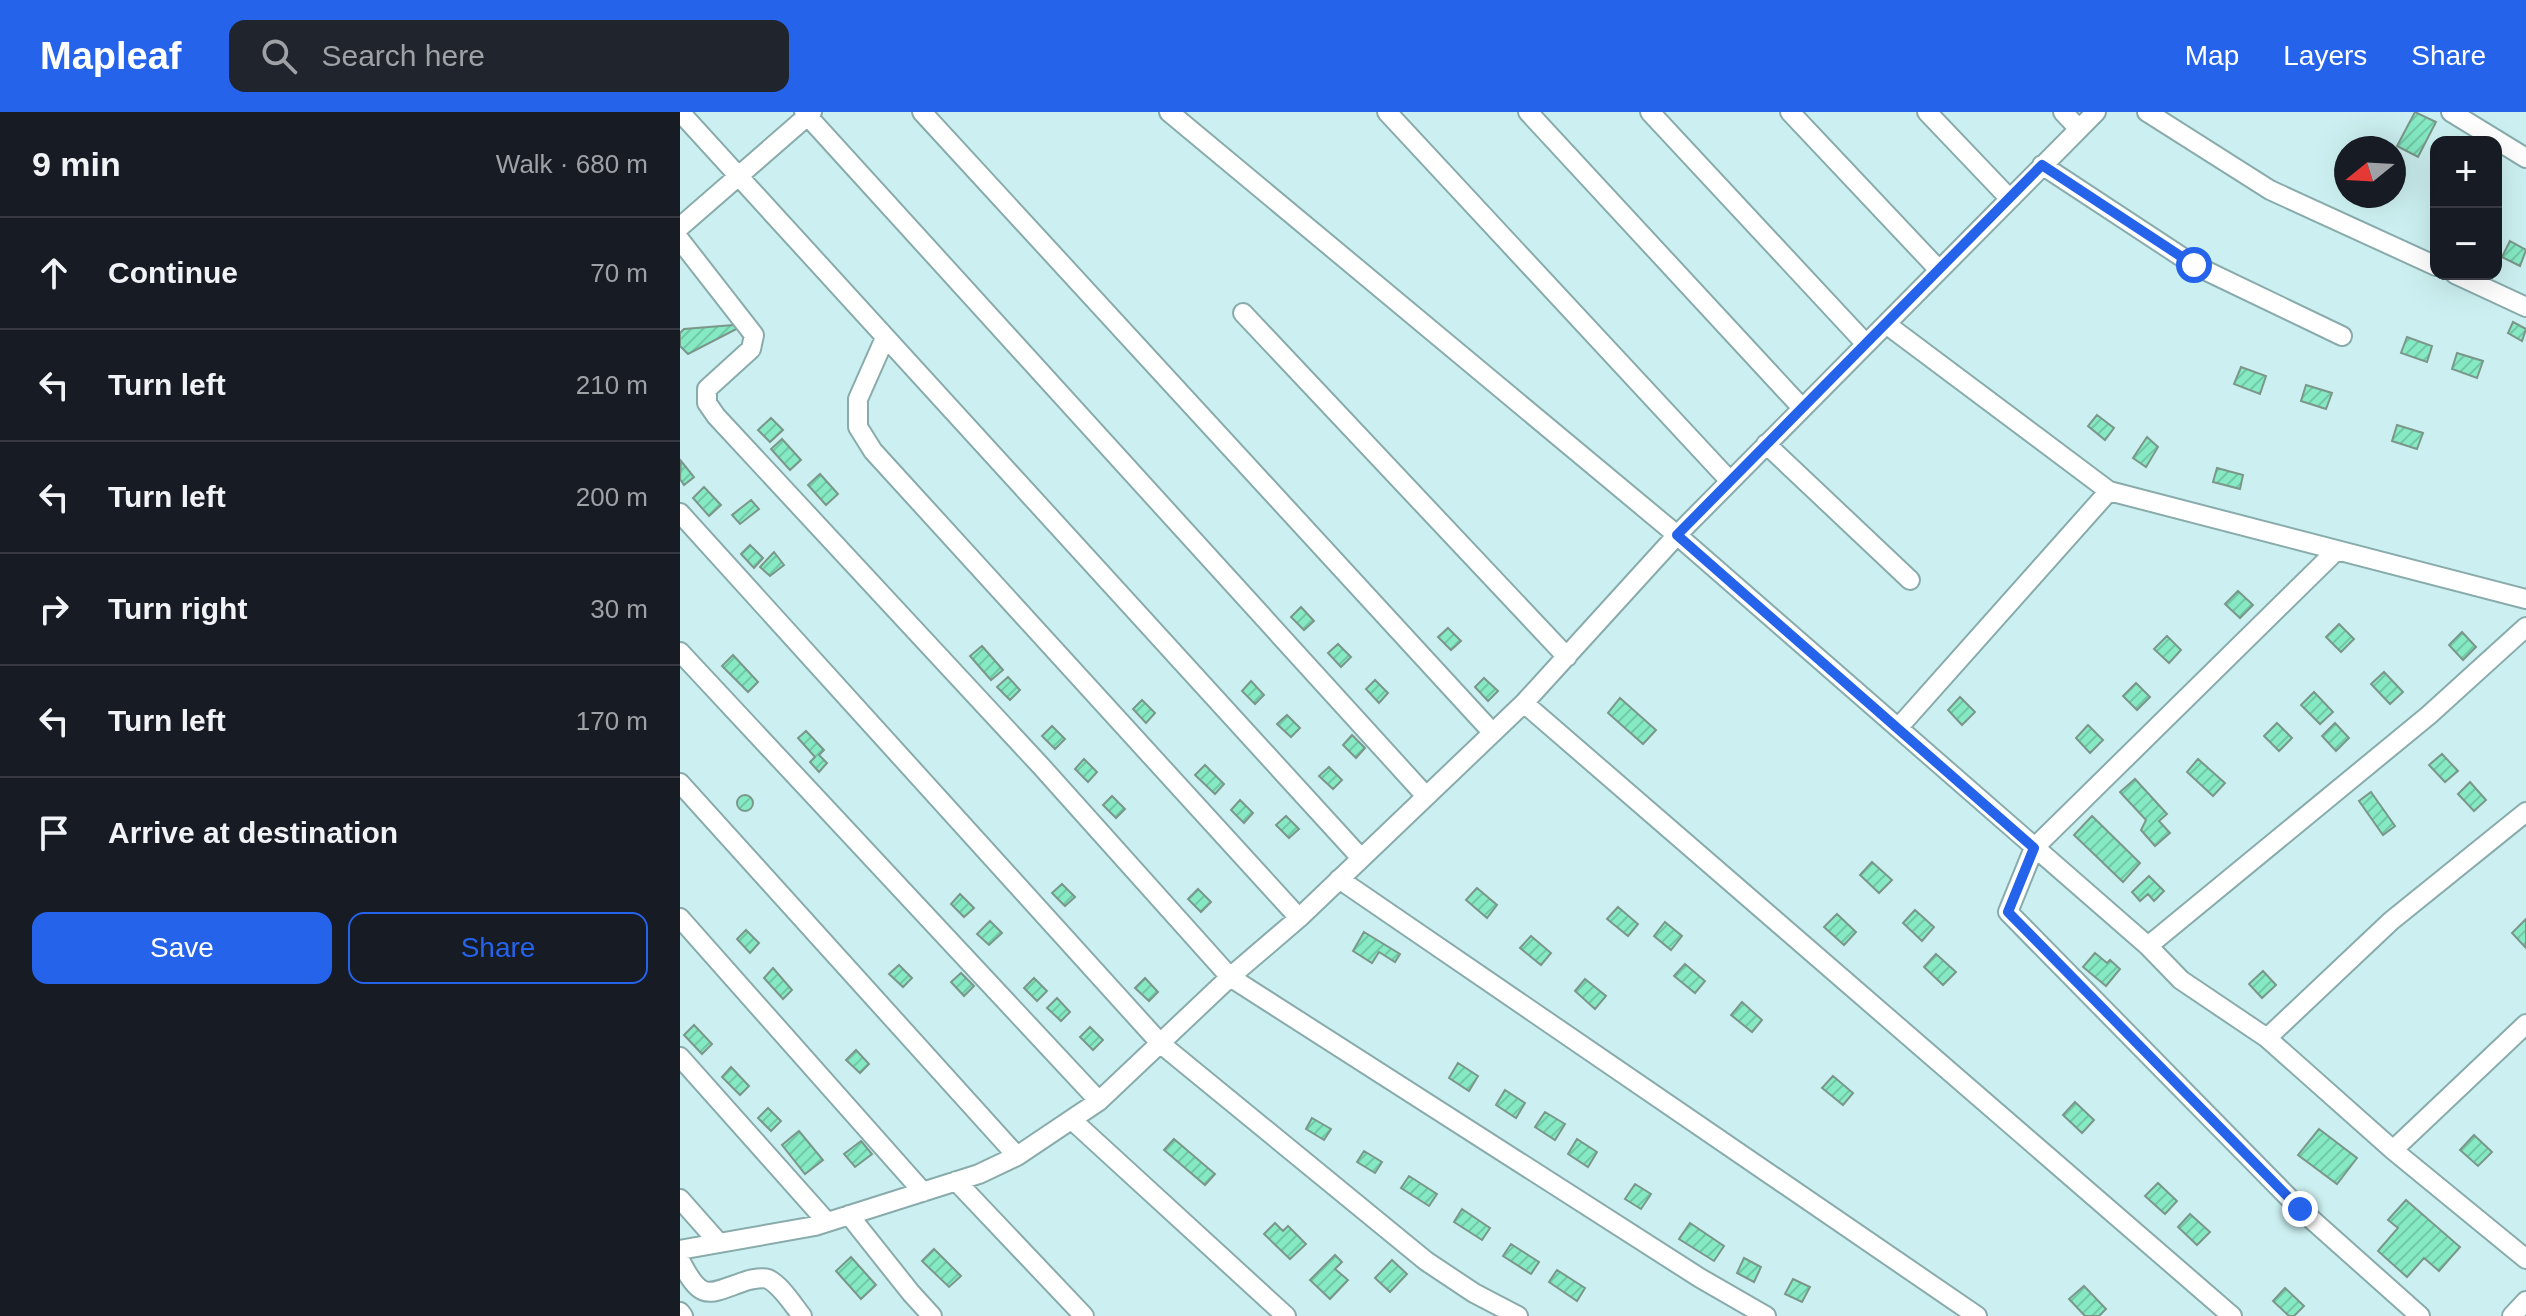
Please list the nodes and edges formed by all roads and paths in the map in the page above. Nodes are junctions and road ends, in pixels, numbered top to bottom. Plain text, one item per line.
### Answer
1 (680, 112) edge
2 (922, 112) edge
3 (1169, 112) edge
4 (1387, 112) edge
5 (1528, 112) edge
6 (1650, 112) edge
7 (1790, 112) edge
8 (1927, 112) edge
9 (2063, 112) edge
10 (2096, 112) edge
11 (2147, 112) edge
12 (2451, 112) edge
13 (808, 113) edge
14 (2079, 129) junction
15 (2526, 158) edge
16 (2042, 165) junction
17 (739, 178) junction
18 (2010, 199) junction
19 (680, 227) edge
20 (680, 240) edge
21 (2430, 263) edge
22 (1939, 270) junction
23 (2468, 280) edge
24 (2526, 307) edge
25 (1243, 313) dead end
26 (1886, 324) junction
27 (2342, 336) dead end
28 (885, 338) junction
29 (1866, 344) junction
30 (1802, 408) junction
31 (1766, 444) junction
32 (1730, 481) junction
33 (2109, 491) junction
34 (680, 513) edge
35 (1677, 535) junction
36 (2337, 550) junction
37 (1910, 580) dead end
38 (2526, 599) edge
39 (2526, 627) edge
40 (680, 652) edge
41 (1567, 657) junction
42 (1524, 703) junction
43 (1898, 728) junction
44 (1492, 732) junction
45 (680, 783) edge
46 (1425, 795) junction
47 (2526, 812) edge
48 (2034, 848) junction
49 (1361, 858) junction
50 (1339, 879) junction
51 (680, 918) edge
52 (1299, 918) junction
53 (2148, 946) junction
54 (1230, 977) junction
55 (2526, 1024) edge
56 (2267, 1038) junction
57 (1161, 1044) junction
58 (680, 1057) edge
59 (1099, 1101) junction
60 (1072, 1120) junction
61 (2393, 1150) junction
62 (1017, 1156) junction
63 (956, 1181) junction
64 (923, 1192) junction
65 (680, 1199) edge
66 (849, 1215) junction
67 (827, 1222) junction
68 (719, 1243) junction
69 (680, 1250) edge
70 (2523, 1251) edge
71 (680, 1260) edge
72 (1474, 1293) junction
73 (2526, 1301) edge
74 (802, 1316) edge
75 (932, 1316) edge
76 (1084, 1316) edge
77 (1286, 1316) edge
78 (1491, 1316) edge
79 (1518, 1316) edge
80 (1766, 1316) edge
81 (1977, 1316) edge
82 (2232, 1316) edge
83 (2420, 1316) edge
84 (2512, 1316) edge

1 - 17 street
2 - 44 street
3 - 35 street
4 - 32 street
5 - 30 street
6 - 29 street
7 - 22 street
8 - 18 street
9 - 14 street
10 - 14 street
11 - 21 street
12 - 15 street
13 - 17 street
13 - 46 street
14 - 16 street
16 - 18 street
16 - 27 street
17 - 19 street
17 - 28 street
18 - 22 street
20 - 54 street
22 - 26 street
23 - 24 street
25 - 41 street
26 - 29 street
26 - 33 street
28 - 49 street
28 - 52 street
29 - 30 street
30 - 31 street
31 - 32 street
31 - 37 street
32 - 35 street
33 - 36 street
33 - 43 street
34 - 57 street
35 - 41 street
35 - 43 street
36 - 38 street
36 - 48 street
39 - 53 street
40 - 59 street
41 - 42 street
42 - 44 street
42 - 82 street
43 - 48 street
44 - 46 street
45 - 62 street
46 - 49 street
47 - 56 street
48 - 53 street
48 - 83 street
49 - 50 street
50 - 52 street
50 - 81 street
51 - 64 street
52 - 54 street
53 - 56 street
54 - 57 street
54 - 80 street
55 - 61 street
56 - 61 street
57 - 59 street
57 - 72 street
58 - 67 street
59 - 60 street
60 - 62 street
60 - 77 street
61 - 70 street
62 - 63 street
63 - 64 street
63 - 76 street
64 - 66 street
65 - 68 street
66 - 67 street
66 - 75 street
67 - 68 street
68 - 69 street
71 - 74 street
72 - 78 street
72 - 79 street
73 - 84 street

